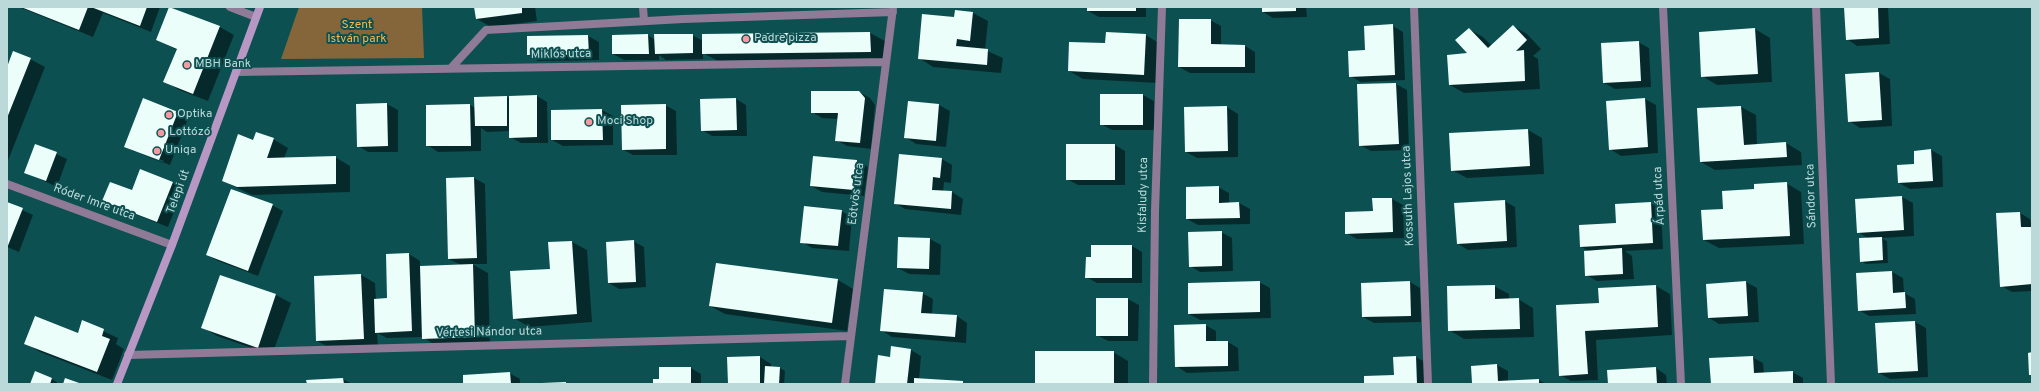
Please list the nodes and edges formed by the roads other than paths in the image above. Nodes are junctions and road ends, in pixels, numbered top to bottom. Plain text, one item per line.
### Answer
1 (230, 7) edge
2 (260, 7) edge
3 (643, 7) edge
4 (1162, 7) edge
5 (1414, 7) edge
6 (1663, 7) edge
7 (1816, 7) edge
8 (893, 10) edge
9 (256, 17) junction
10 (644, 21) junction
11 (886, 62) junction
12 (451, 68) junction
13 (236, 72) junction
14 (7, 184) edge
15 (172, 245) junction
16 (852, 336) junction
17 (128, 355) junction
18 (117, 384) edge
19 (846, 384) edge
20 (1152, 384) edge
21 (1428, 384) edge
22 (1681, 384) edge
23 (1831, 384) edge

1 - 9 street
2 - 9 main road, Telepi út
3 - 10 street
4 - 20 street, Kisfaludy utca
5 - 21 street, Kossuth Lajos utca
6 - 22 street, Árpád utca
7 - 23 street, Sándor utca
8 - 10 street
8 - 11 street, Eötvös utca
9 - 13 main road, Telepi út
10 - 12 street
11 - 12 street, Miklós utca
11 - 16 street, Eötvös utca
12 - 13 street, Miklós utca
13 - 15 main road, Telepi út
14 - 15 street, Róder Imre utca
15 - 17 main road, Telepi út
16 - 17 street, Vértesi Nándor utca
16 - 19 street, Eötvös utca
17 - 18 main road, Telepi út

